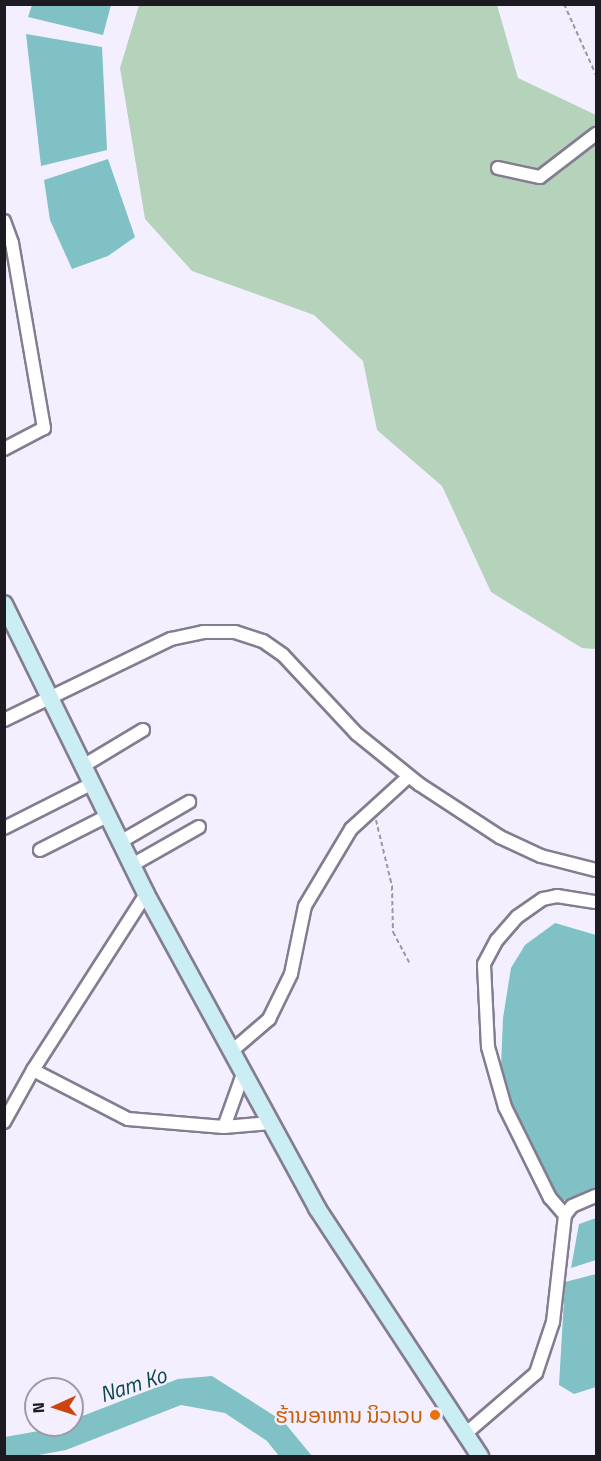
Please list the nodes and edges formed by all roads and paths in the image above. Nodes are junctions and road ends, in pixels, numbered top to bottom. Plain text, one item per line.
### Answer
1 (564, 4) edge
2 (597, 75) edge
3 (597, 134) edge
4 (498, 168) dead end
5 (4, 221) edge
6 (4, 449) edge
7 (4, 604) edge
8 (50, 698) junction
9 (4, 720) edge
10 (143, 730) dead end
11 (83, 766) junction
12 (408, 777) junction
13 (91, 784) junction
14 (189, 802) dead end
15 (382, 813) dead end
16 (108, 816) junction
17 (199, 827) dead end
18 (4, 828) edge
19 (120, 842) junction
20 (40, 850) dead end
21 (132, 865) junction
22 (597, 870) edge
23 (146, 894) junction
24 (597, 902) edge
25 (410, 964) dead end
26 (233, 1050) junction
27 (33, 1070) junction
28 (244, 1071) junction
29 (4, 1122) edge
30 (271, 1123) junction
31 (224, 1127) junction
32 (597, 1196) edge
33 (565, 1215) junction
34 (464, 1435) junction
35 (480, 1456) edge

1 - 2 path
3 - 4 street
5 - 6 street
7 - 8 street
8 - 9 street
8 - 11 street
8 - 12 street
10 - 11 street
11 - 13 street
12 - 22 street
12 - 26 street
13 - 16 street
13 - 18 street
14 - 19 street
15 - 25 path
16 - 19 street
16 - 20 street
17 - 21 street
19 - 21 street
21 - 23 street
23 - 26 street
23 - 27 street
24 - 33 street
26 - 28 street
27 - 29 street
27 - 31 street
28 - 30 street
28 - 31 street
30 - 31 street
30 - 34 street
32 - 33 street
33 - 34 street
34 - 35 street

